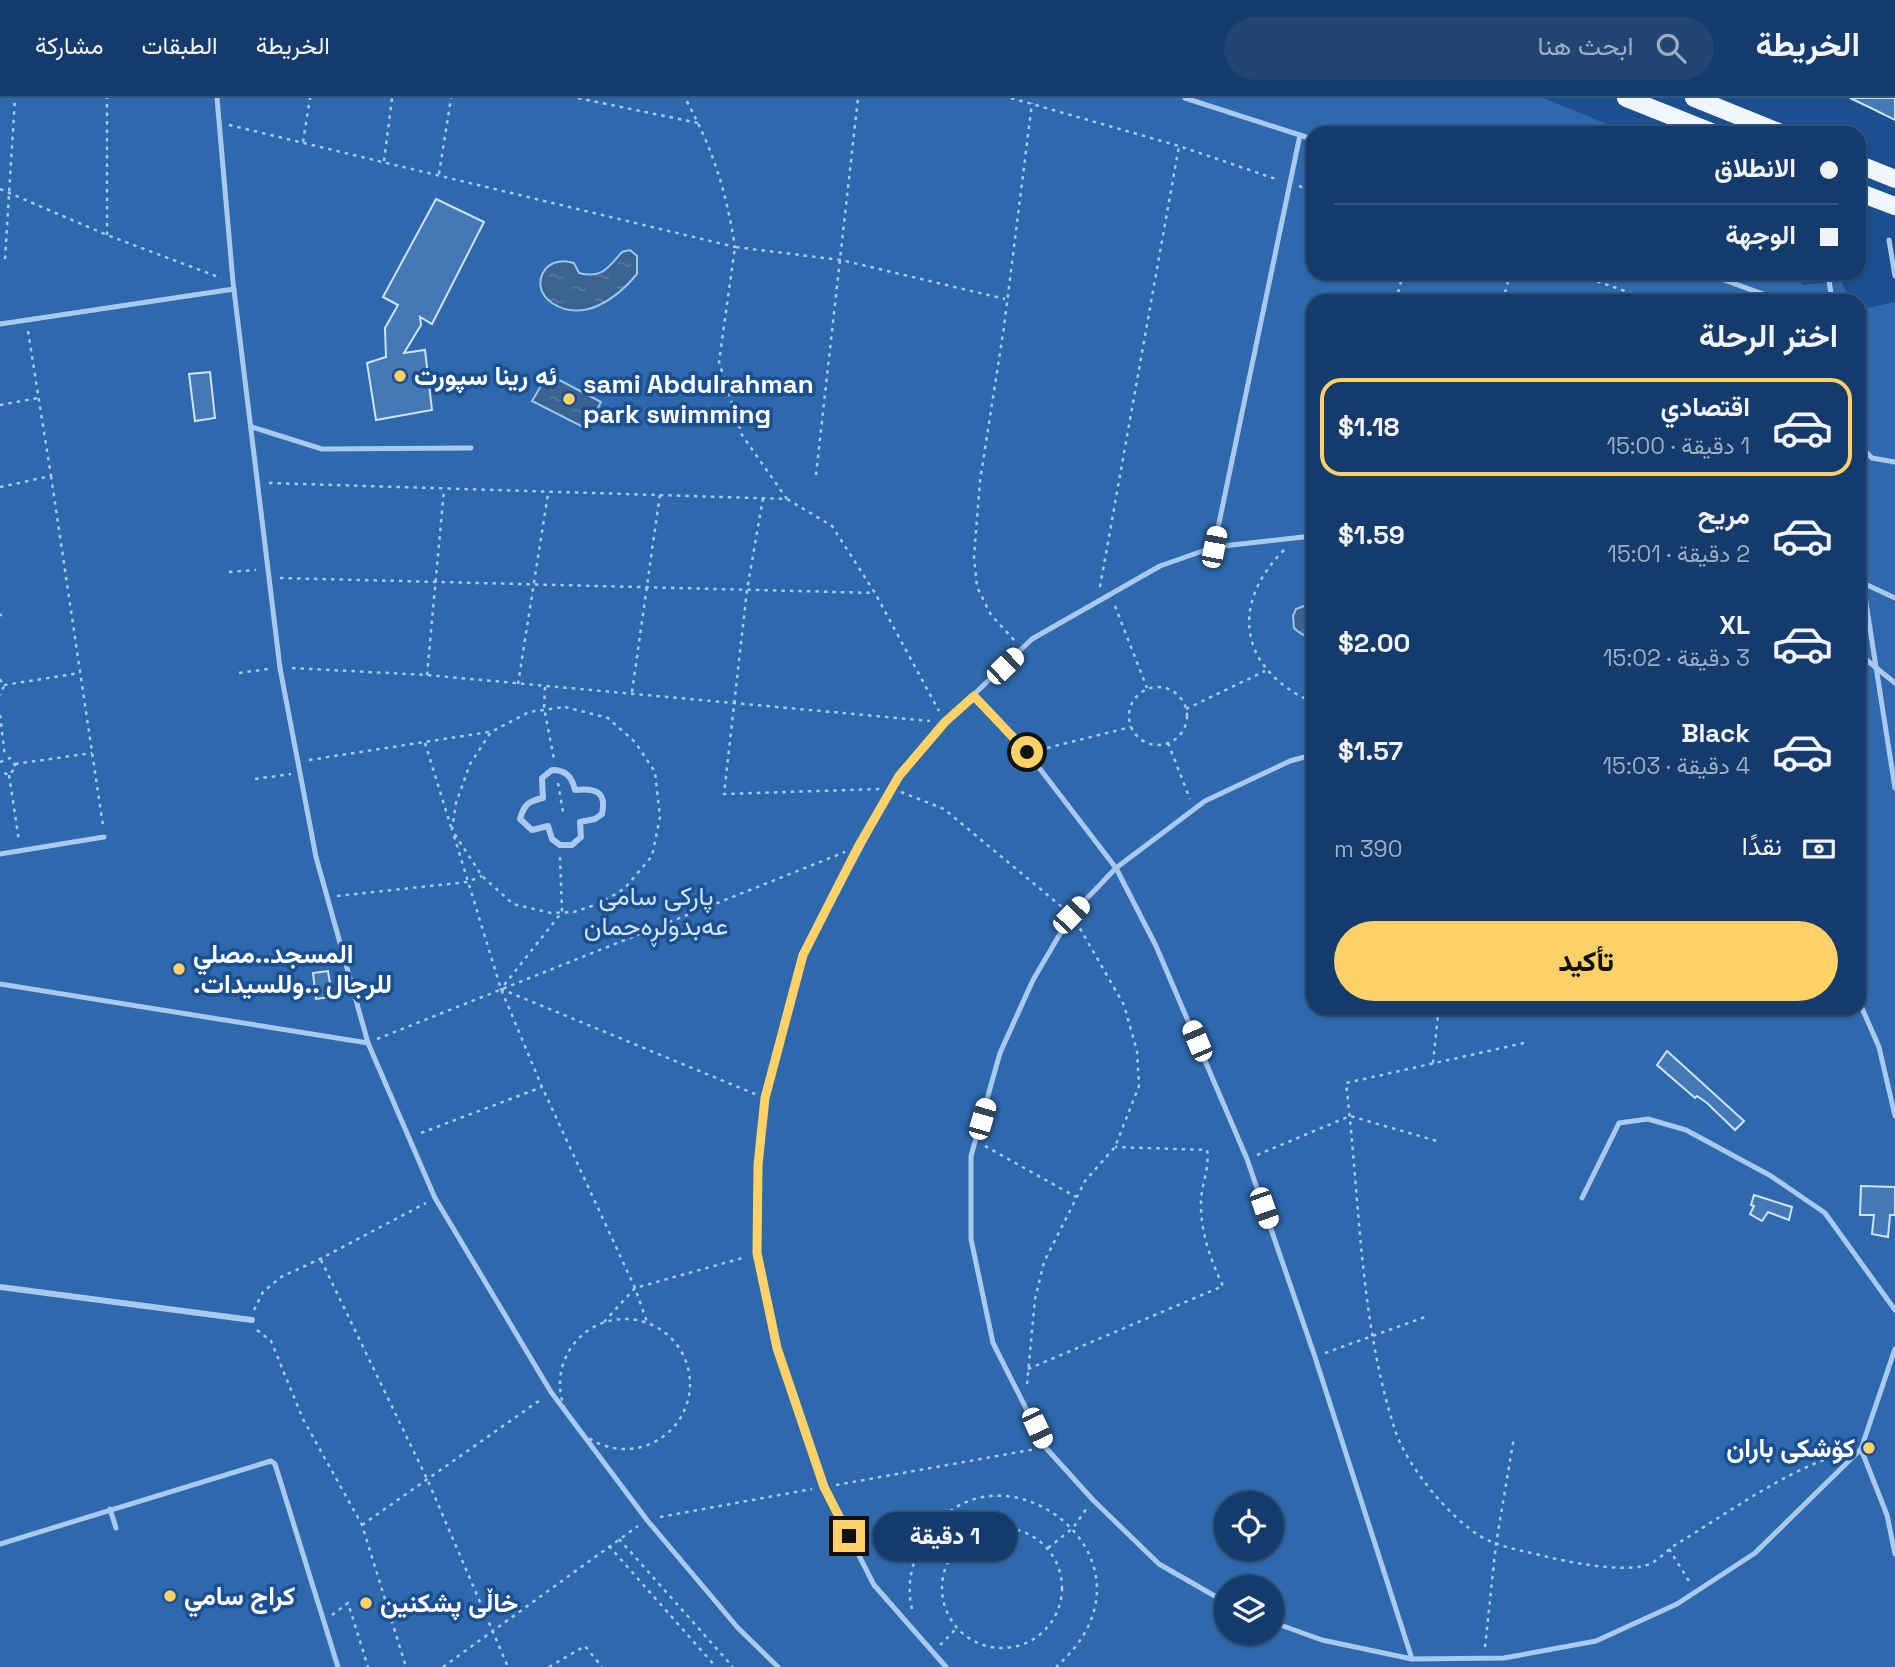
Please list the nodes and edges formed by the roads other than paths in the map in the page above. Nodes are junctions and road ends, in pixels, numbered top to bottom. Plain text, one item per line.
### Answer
1 (217, 98) edge
2 (1185, 98) edge
3 (1626, 98) edge
4 (1694, 98) edge
5 (1696, 126) edge
6 (1764, 126) edge
7 (1300, 135) junction
8 (1306, 137) edge
9 (1866, 167) edge
10 (1895, 179) edge
11 (1866, 195) edge
12 (1895, 206) edge
13 (1889, 240) dead end
14 (1895, 276) edge
15 (1724, 280) edge
16 (233, 285) junction
17 (1763, 294) edge
18 (0, 324) edge
19 (252, 428) junction
20 (471, 448) dead end
21 (1866, 452) edge
22 (1895, 462) edge
23 (1306, 538) edge
24 (1214, 547) junction
25 (1866, 584) edge
26 (1895, 598) edge
27 (1866, 600) edge
28 (1866, 659) edge
29 (1878, 668) junction
30 (1895, 683) edge
31 (974, 696) junction
32 (1306, 757) edge
33 (556, 770) joint
34 (1895, 788) edge
35 (100, 838) road end
36 (0, 853) edge
37 (1116, 868) junction
38 (0, 984) edge
39 (1865, 1015) edge
40 (368, 1043) junction
41 (1895, 1116) edge
42 (1582, 1198) dead end
43 (0, 1287) edge
44 (1895, 1310) edge
45 (252, 1320) road end
46 (1895, 1349) edge
47 (1861, 1449) junction
48 (110, 1509) junction
49 (116, 1528) dead end
50 (0, 1544) edge
51 (1895, 1554) edge
52 (1214, 1596) edge
53 (1284, 1626) edge
54 (1412, 1659) junction
55 (338, 1667) edge
56 (778, 1667) edge
57 (946, 1667) edge

1 - 16 lane
2 - 7 lane
3 - 5 main road
4 - 6 main road
7 - 8 lane
7 - 24 lane
9 - 10 main road
11 - 12 main road
13 - 14 lane
15 - 17 lane
16 - 18 lane
16 - 19 lane
19 - 20 lane
19 - 40 lane
21 - 22 lane
23 - 24 lane
24 - 31 lane
25 - 26 lane
27 - 29 lane
28 - 29 lane
29 - 30 lane
29 - 34 lane
31 - 37 lane
31 - 57 lane
32 - 37 lane
33 - 33 street
35 - 36 lane
37 - 52 lane
37 - 54 lane
38 - 40 lane
39 - 41 lane
40 - 56 lane
42 - 44 lane
43 - 45 street
46 - 47 lane
47 - 51 lane
47 - 54 lane
48 - 49 lane
48 - 50 lane
48 - 55 lane
53 - 54 lane

